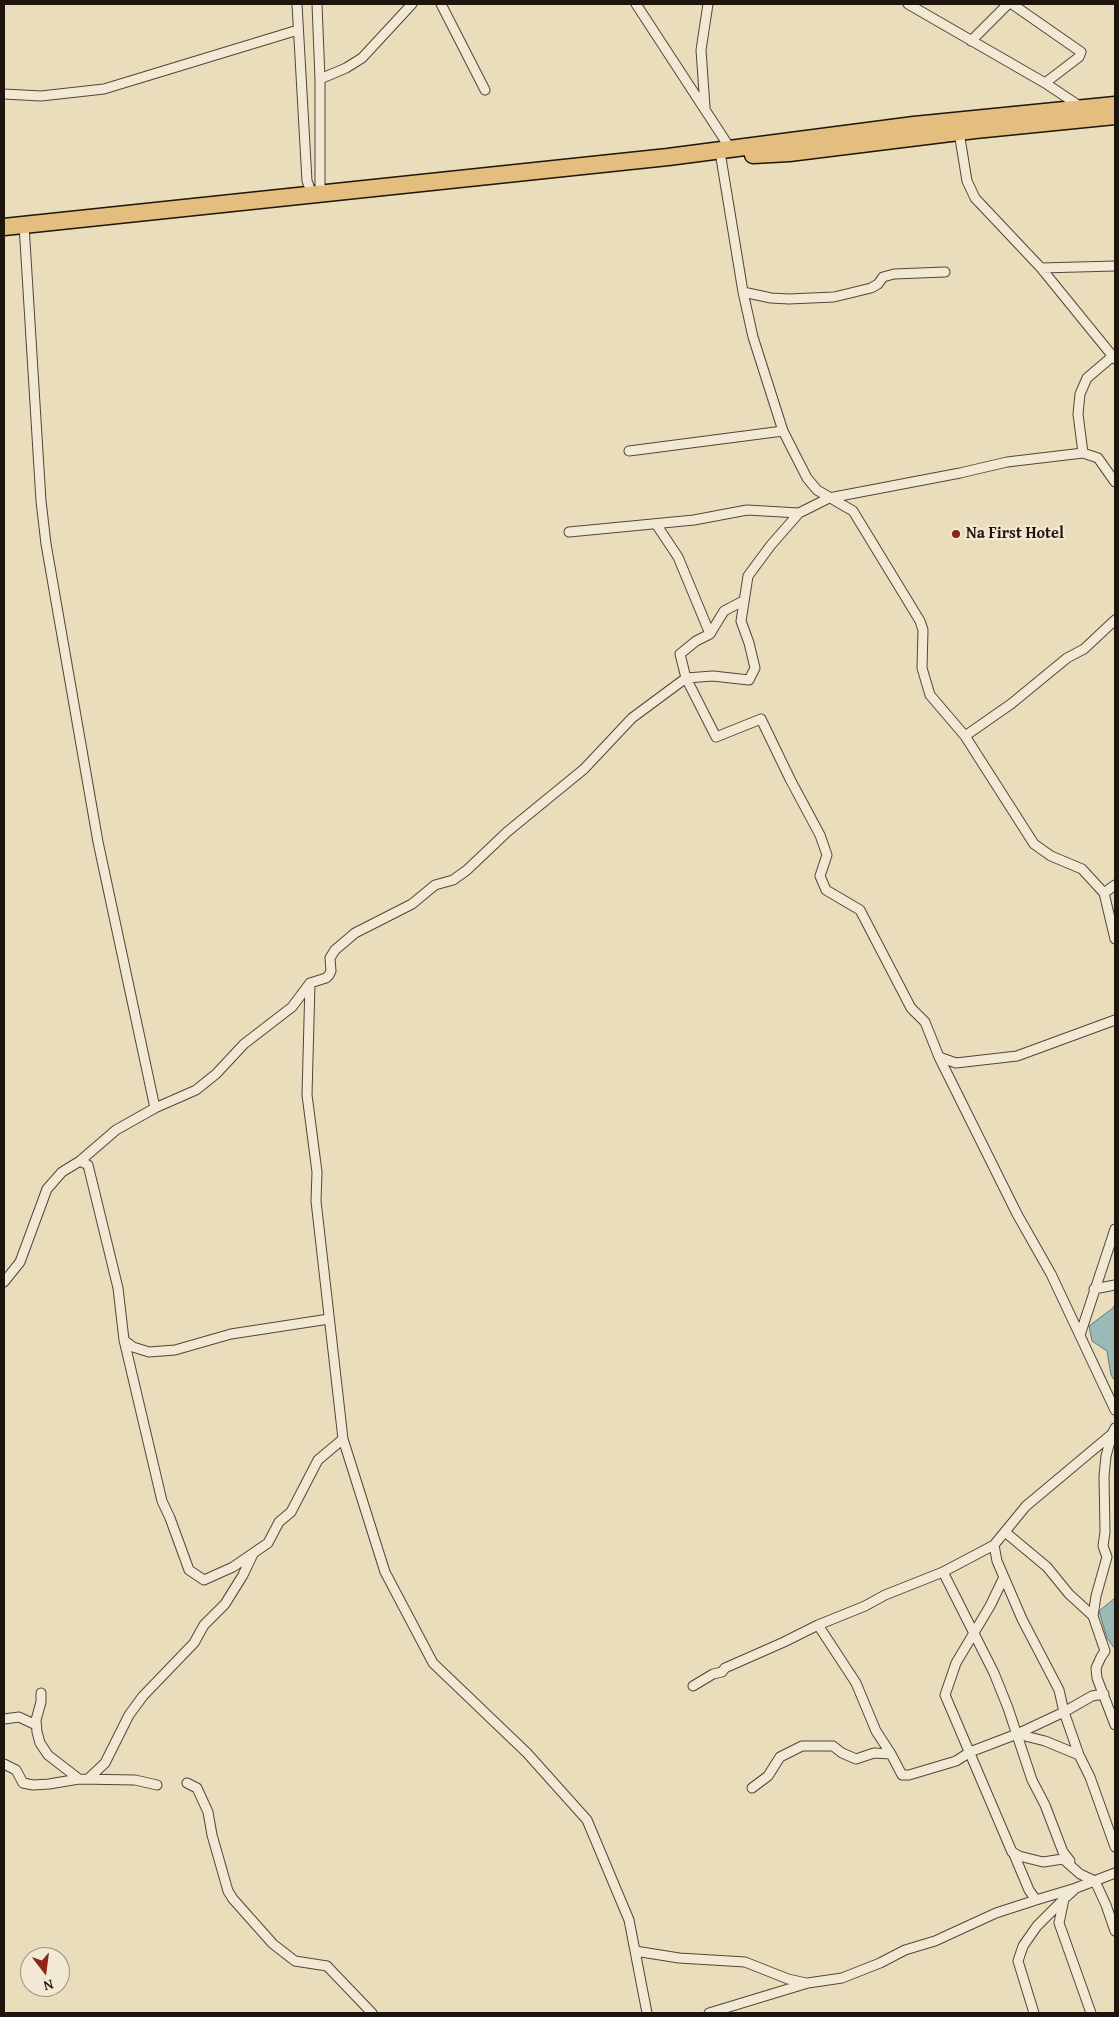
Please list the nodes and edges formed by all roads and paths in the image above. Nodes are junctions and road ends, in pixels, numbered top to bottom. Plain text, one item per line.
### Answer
1 (297, 4) edge
2 (317, 4) edge
3 (412, 4) edge
4 (440, 4) edge
5 (636, 4) edge
6 (708, 4) edge
7 (908, 4) edge
8 (1010, 4) edge
9 (298, 30) junction
10 (971, 41) junction
11 (320, 79) junction
12 (1045, 83) junction
13 (485, 90) dead end
14 (4, 94) edge
15 (1115, 104) edge
16 (1081, 108) junction
17 (706, 110) junction
18 (1115, 116) edge
19 (959, 132) junction
20 (726, 153) junction
21 (316, 194) junction
22 (24, 225) junction
23 (4, 227) edge
24 (1115, 266) edge
25 (1041, 268) junction
26 (945, 272) dead end
27 (743, 292) junction
28 (1114, 357) edge
29 (783, 431) junction
30 (629, 451) dead end
31 (1083, 453) junction
32 (1115, 482) edge
33 (829, 498) junction
34 (799, 514) junction
35 (656, 524) junction
36 (569, 532) dead end
37 (743, 601) junction
38 (1115, 620) edge
39 (710, 634) junction
40 (686, 678) junction
41 (965, 736) junction
42 (1115, 885) edge
43 (1104, 893) junction
44 (1115, 938) edge
45 (310, 983) junction
46 (1115, 1020) edge
47 (940, 1057) junction
48 (155, 1108) junction
49 (80, 1161) junction
50 (1115, 1229) edge
51 (4, 1282) edge
52 (1115, 1285) edge
53 (1094, 1289) junction
54 (329, 1319) junction
55 (1080, 1335) junction
56 (124, 1340) junction
57 (1115, 1410) edge
58 (1114, 1431) edge
59 (343, 1440) junction
60 (1005, 1532) junction
61 (994, 1545) junction
62 (253, 1553) junction
63 (943, 1572) junction
64 (1004, 1577) junction
65 (1092, 1616) junction
66 (818, 1625) junction
67 (974, 1635) junction
68 (693, 1686) dead end
69 (41, 1693) dead end
70 (1104, 1694) junction
71 (1064, 1712) junction
72 (4, 1719) edge
73 (36, 1725) junction
74 (1115, 1725) edge
75 (1017, 1734) junction
76 (970, 1752) junction
77 (891, 1754) junction
78 (1078, 1755) junction
79 (4, 1764) edge
80 (84, 1779) junction
81 (187, 1783) dead end
82 (157, 1785) dead end
83 (752, 1788) dead end
84 (1115, 1823) edge
85 (1110, 1833) junction
86 (1115, 1846) edge
87 (1012, 1852) junction
88 (1076, 1869) junction
89 (1115, 1873) edge
90 (1095, 1881) junction
91 (1076, 1888) junction
92 (1064, 1899) junction
93 (1036, 1900) junction
94 (1115, 1931) edge
95 (635, 1951) junction
96 (808, 1983) junction
97 (372, 2013) edge
98 (647, 2013) edge
99 (709, 2013) edge
100 (1034, 2013) edge
101 (1091, 2013) edge

1 - 9 street
2 - 11 street
3 - 11 street
4 - 13 street
5 - 17 street
6 - 17 street
7 - 10 street
8 - 10 street
8 - 12 street
9 - 14 street
9 - 21 street
10 - 12 street
11 - 21 street
12 - 16 street
15 - 16 highway
16 - 20 highway
17 - 20 street
18 - 19 highway
19 - 20 highway
19 - 25 street
20 - 21 highway
20 - 27 street
21 - 22 highway
22 - 23 highway
22 - 48 street
24 - 25 street
25 - 28 street
26 - 27 street
27 - 29 street
28 - 31 street
29 - 30 street
29 - 33 street
31 - 32 street
31 - 33 street
33 - 34 street
33 - 41 street
34 - 35 street
34 - 37 street
35 - 36 street
35 - 39 street
37 - 39 street
37 - 40 street
38 - 41 street
39 - 40 street
40 - 45 street
40 - 47 street
41 - 43 street
42 - 43 street
43 - 44 street
45 - 48 street
45 - 54 street
46 - 47 street
47 - 55 street
48 - 49 street
49 - 51 street
49 - 56 street
50 - 53 street
52 - 53 street
53 - 55 street
54 - 56 street
54 - 59 street
55 - 57 street
56 - 62 street
58 - 60 street
58 - 65 street
59 - 62 street
59 - 95 street
60 - 61 street
60 - 65 street
61 - 63 street
61 - 64 street
62 - 80 street
63 - 66 street
63 - 67 street
64 - 67 street
64 - 71 street
65 - 70 street
66 - 68 street
66 - 77 street
67 - 75 street
67 - 76 street
69 - 73 street
70 - 71 street
70 - 74 street
71 - 75 street
71 - 78 street
72 - 73 street
73 - 80 street
75 - 76 street
75 - 78 street
75 - 88 street
76 - 77 street
76 - 87 street
77 - 83 street
78 - 85 street
79 - 80 street
80 - 82 street
81 - 97 street
84 - 85 street
85 - 86 street
87 - 88 street
87 - 93 street
88 - 90 street
89 - 90 street
90 - 91 street
90 - 94 street
91 - 92 street
91 - 93 street
92 - 100 street
92 - 101 street
93 - 96 street
95 - 96 street
95 - 98 street
96 - 99 street

